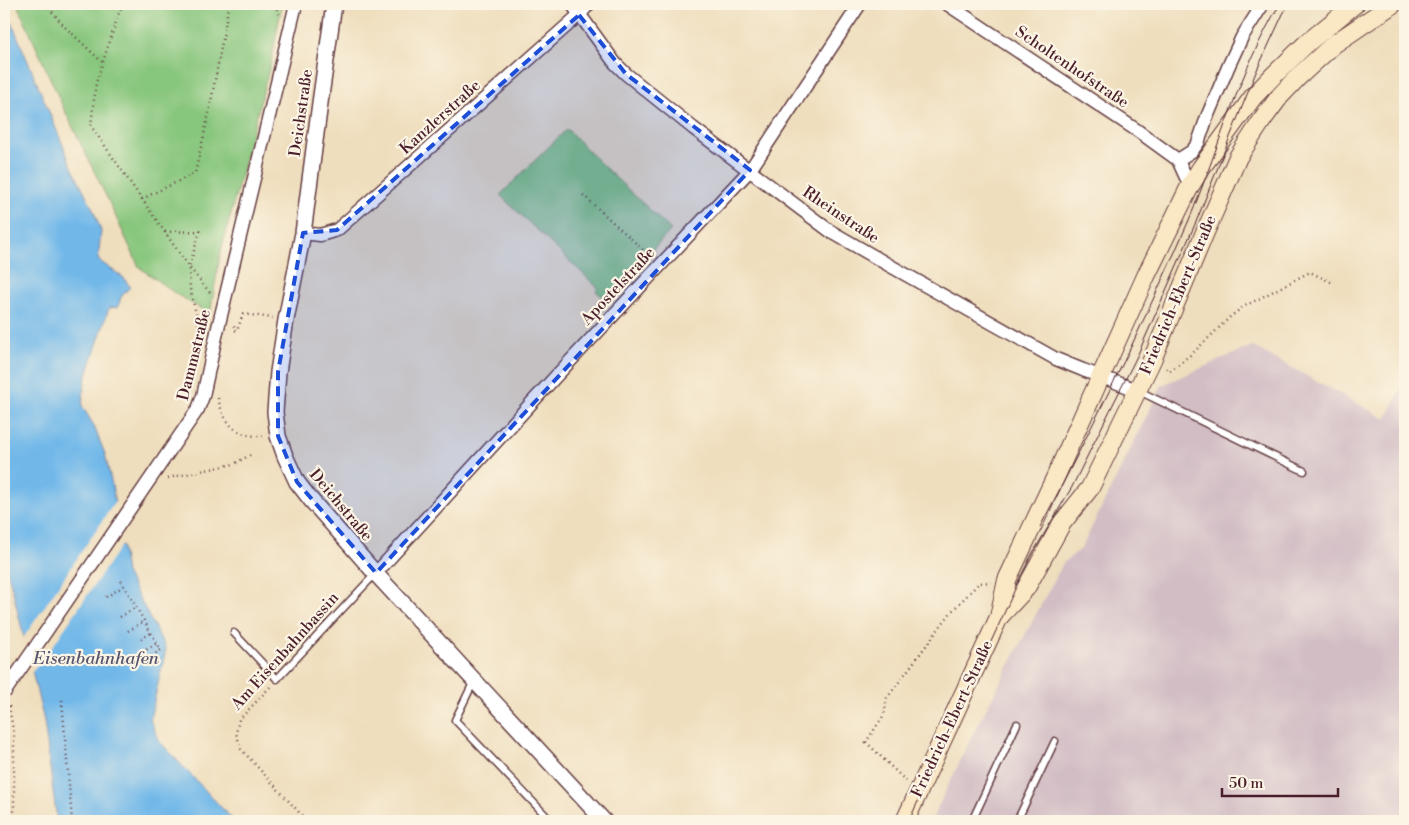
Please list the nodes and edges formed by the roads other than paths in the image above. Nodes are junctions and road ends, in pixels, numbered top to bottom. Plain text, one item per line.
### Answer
1 (296, 4) edge
2 (334, 4) edge
3 (589, 4) edge
4 (860, 4) edge
5 (946, 4) edge
6 (1263, 4) edge
7 (1355, 4) edge
8 (1393, 4) edge
9 (576, 9) edge
10 (1178, 160) junction
11 (750, 170) junction
12 (1190, 186) junction
13 (303, 233) junction
14 (1100, 376) junction
15 (1138, 390) junction
16 (1304, 471) dead end
17 (376, 573) junction
18 (999, 616) junction
19 (234, 632) dead end
20 (474, 681) junction
21 (6, 696) edge
22 (1017, 724) dead end
23 (1054, 741) dead end
24 (551, 821) edge
25 (604, 821) edge
26 (905, 821) edge
27 (972, 821) edge
28 (1017, 821) edge

1 - 21 street, Dammstraße, bridge
2 - 13 street, Deichstraße
3 - 9 street, Kanzlerstraße
4 - 11 street, Apostelstraße
5 - 10 street, Scholtenhofstraße
6 - 10 street
7 - 12 main road, Friedrich-Ebert-Straße
8 - 15 main road, Friedrich-Ebert-Straße
9 - 11 street, Rheinstraße
9 - 13 street, Kanzlerstraße
10 - 12 street
11 - 14 street, Rheinstraße
11 - 17 street, Apostelstraße
12 - 14 main road, Friedrich-Ebert-Straße
13 - 17 street, Deichstraße
14 - 15 street, Rheinstraße
14 - 18 main road, Friedrich-Ebert-Straße
15 - 16 lane
15 - 18 main road, Friedrich-Ebert-Straße
17 - 19 lane, Am Eisenbahnbassin
17 - 20 street, Deichstraße
18 - 26 main road, Friedrich-Ebert-Straße
20 - 24 lane
20 - 25 street, Deichstraße
22 - 27 lane
23 - 28 lane

